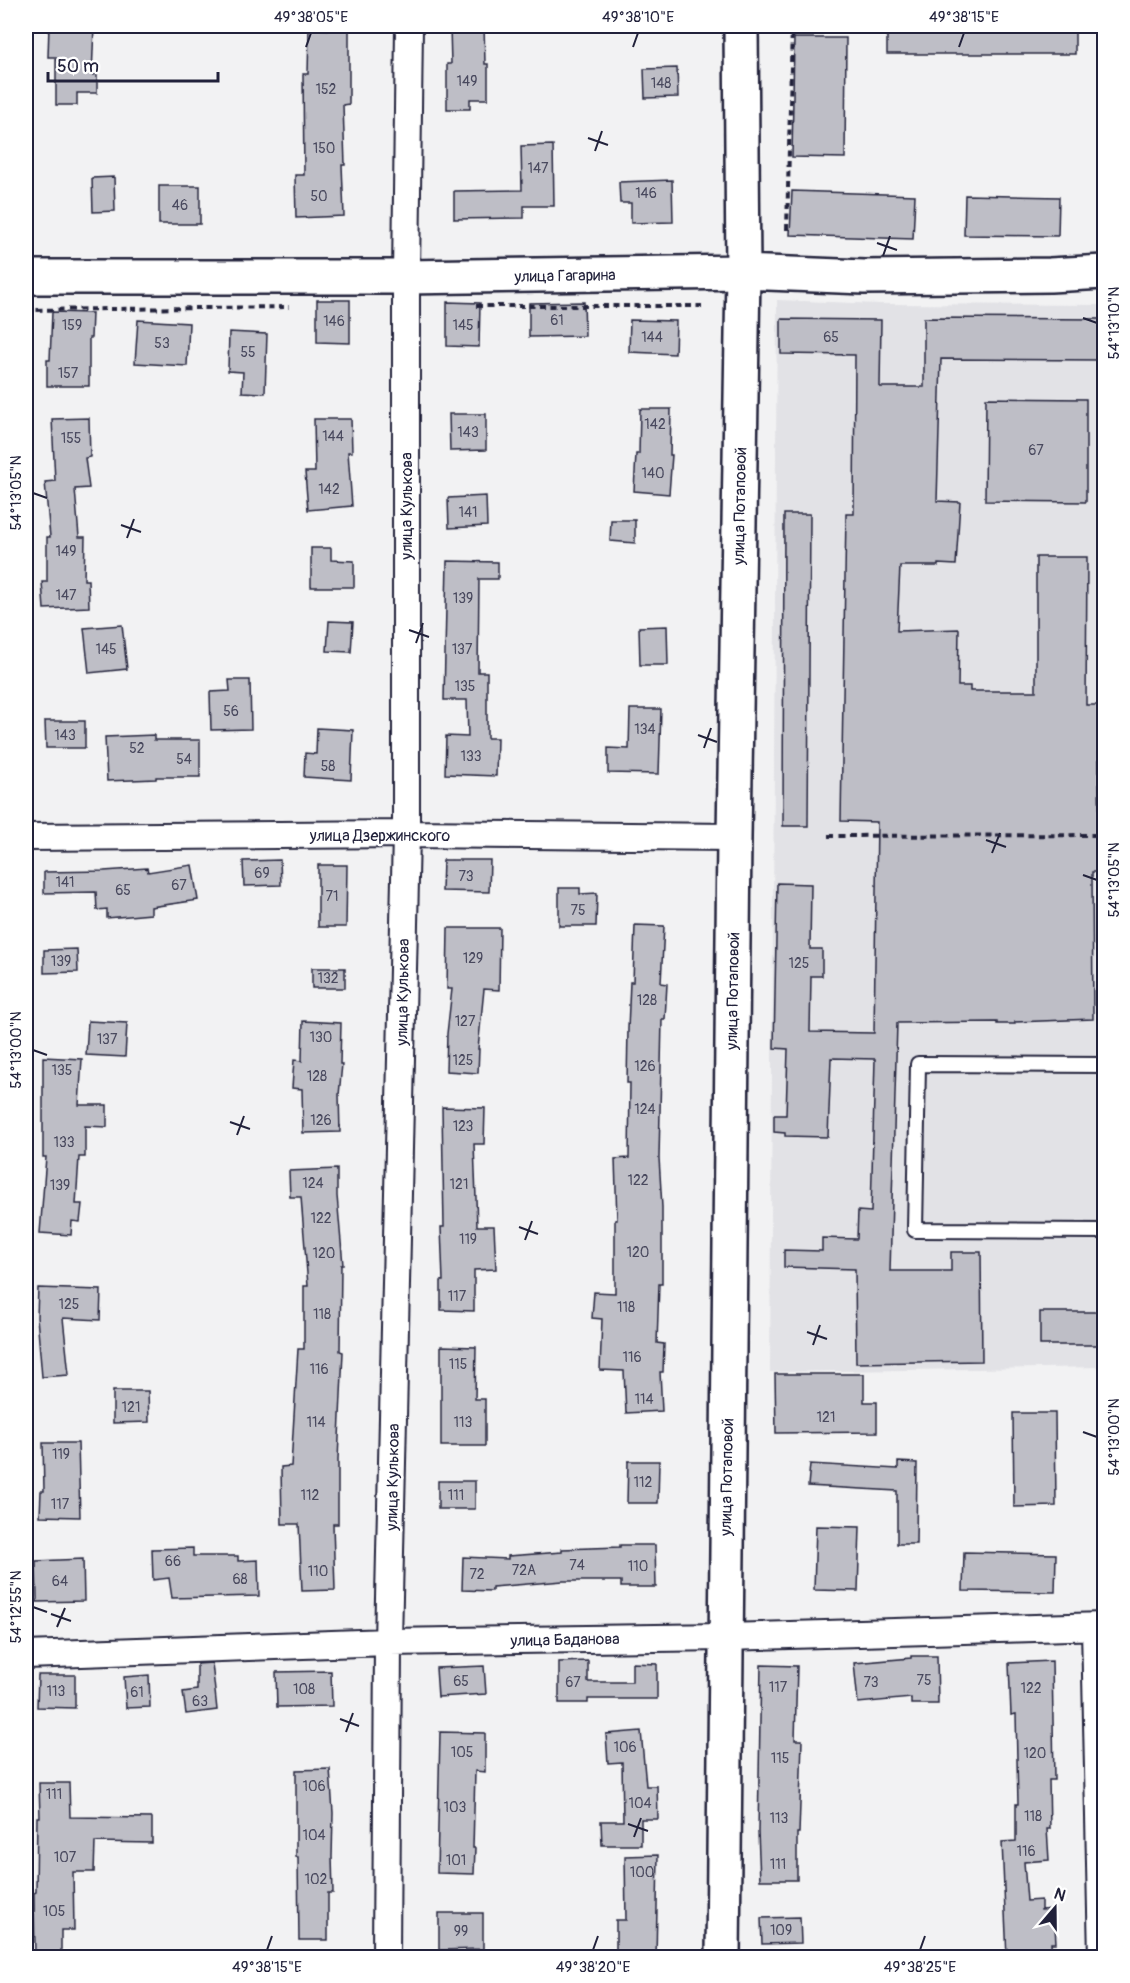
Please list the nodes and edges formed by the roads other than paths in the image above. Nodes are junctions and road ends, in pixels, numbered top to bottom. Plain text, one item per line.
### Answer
1 (409, 26) edge
2 (741, 26) edge
3 (743, 272) junction
4 (1104, 272) edge
5 (26, 277) edge
6 (406, 277) junction
7 (406, 834) junction
8 (26, 837) edge
9 (734, 837) junction
10 (1104, 1065) edge
11 (1104, 1231) edge
12 (1100, 1627) edge
13 (724, 1636) junction
14 (388, 1642) junction
15 (26, 1655) edge
16 (387, 1958) edge
17 (723, 1958) edge
18 (1102, 1958) edge

1 - 6 street, улица Кулькова
2 - 3 main road, улица Потаповой
3 - 4 main road, улица Гагарина
3 - 6 main road, улица Гагарина
3 - 9 main road, улица Потаповой
5 - 6 main road, улица Гагарина
6 - 7 street, улица Кулькова
7 - 8 street, улица Дзержинского
7 - 9 street, улица Дзержинского
7 - 14 street, улица Кулькова
9 - 13 main road, улица Потаповой
10 - 11 lane
12 - 13 street, улица Баданова
12 - 18 street
13 - 14 street, улица Баданова
13 - 17 main road, улица Потаповой
14 - 15 street, улица Баданова
14 - 16 street, улица Кулькова

